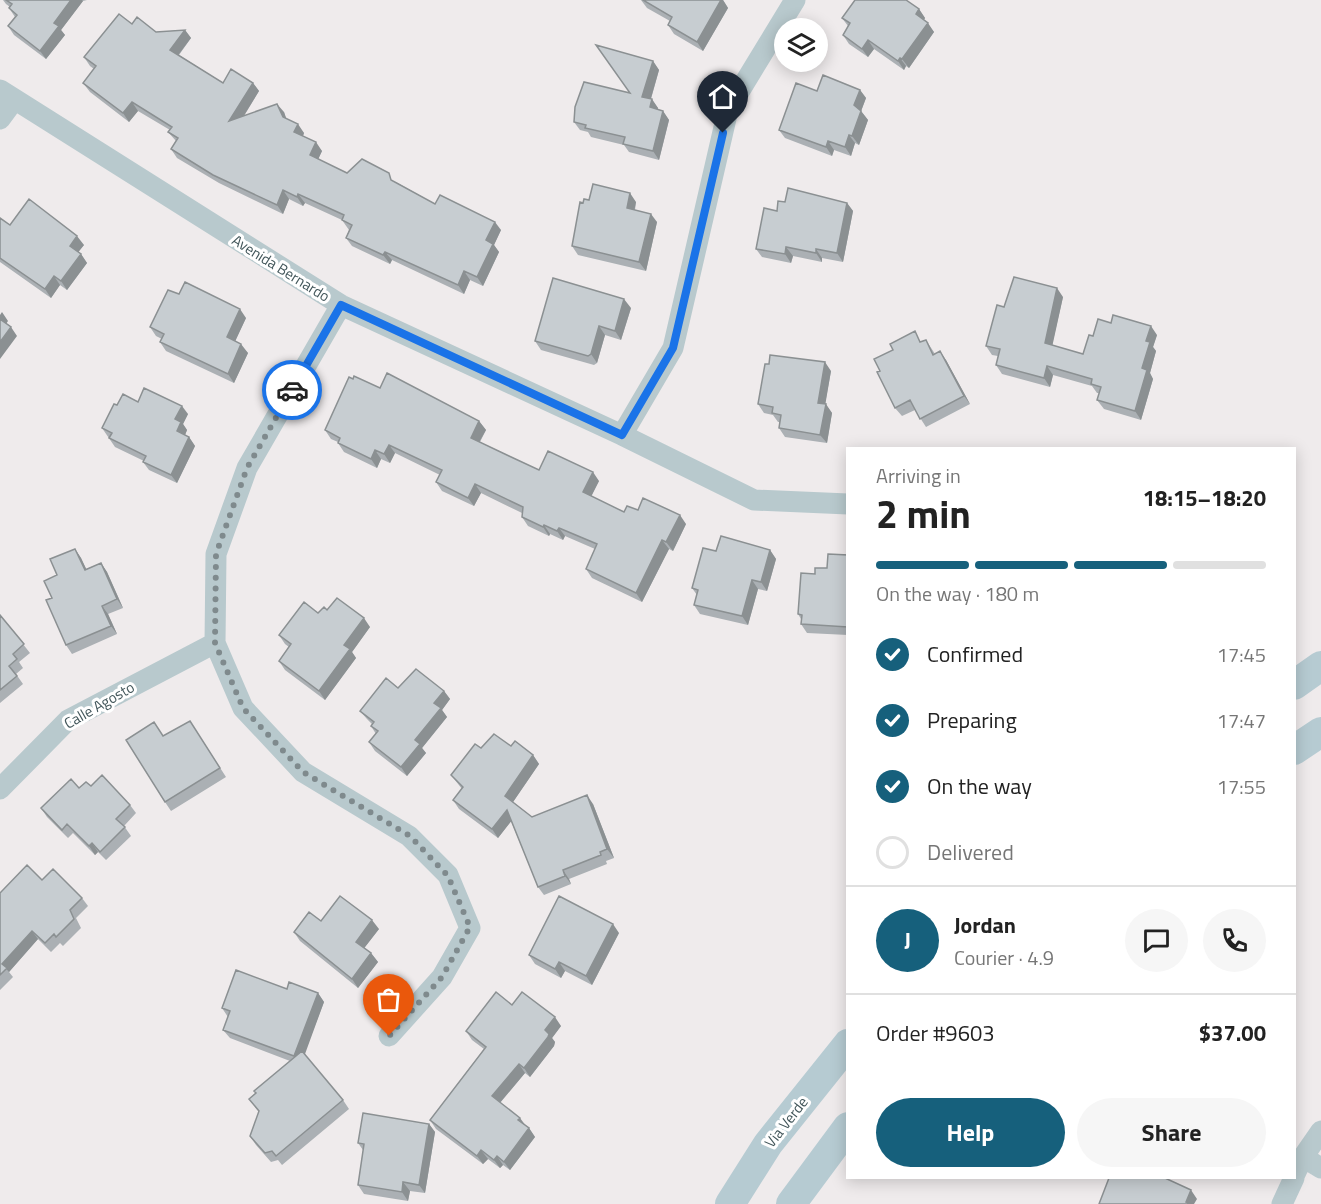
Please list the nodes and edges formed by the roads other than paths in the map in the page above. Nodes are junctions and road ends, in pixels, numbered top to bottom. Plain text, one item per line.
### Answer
1 (795, 0) edge
2 (7, 95) edge
3 (0, 119) edge
4 (341, 305) junction
5 (622, 435) junction
6 (846, 504) edge
7 (215, 643) junction
8 (1321, 666) edge
9 (1296, 684) edge
10 (1321, 732) edge
11 (1296, 749) edge
12 (0, 789) edge
13 (389, 1036) dead end
14 (846, 1046) edge
15 (846, 1130) edge
16 (1321, 1131) edge
17 (1321, 1168) edge
18 (1297, 1170) edge
19 (1293, 1179) edge
20 (730, 1204) edge
21 (791, 1204) edge
22 (1282, 1204) edge

1 - 5 street
2 - 3 street
2 - 4 street, Avenida Bernardo
4 - 5 street, Avenida Bernardo
4 - 7 street
5 - 6 street, Avenida Bernardo
7 - 12 street, Calle Agosto
7 - 13 street
8 - 9 main road
10 - 11 main road
14 - 20 main road, Via Verde
15 - 21 main road
16 - 18 street
17 - 18 street
19 - 22 street

